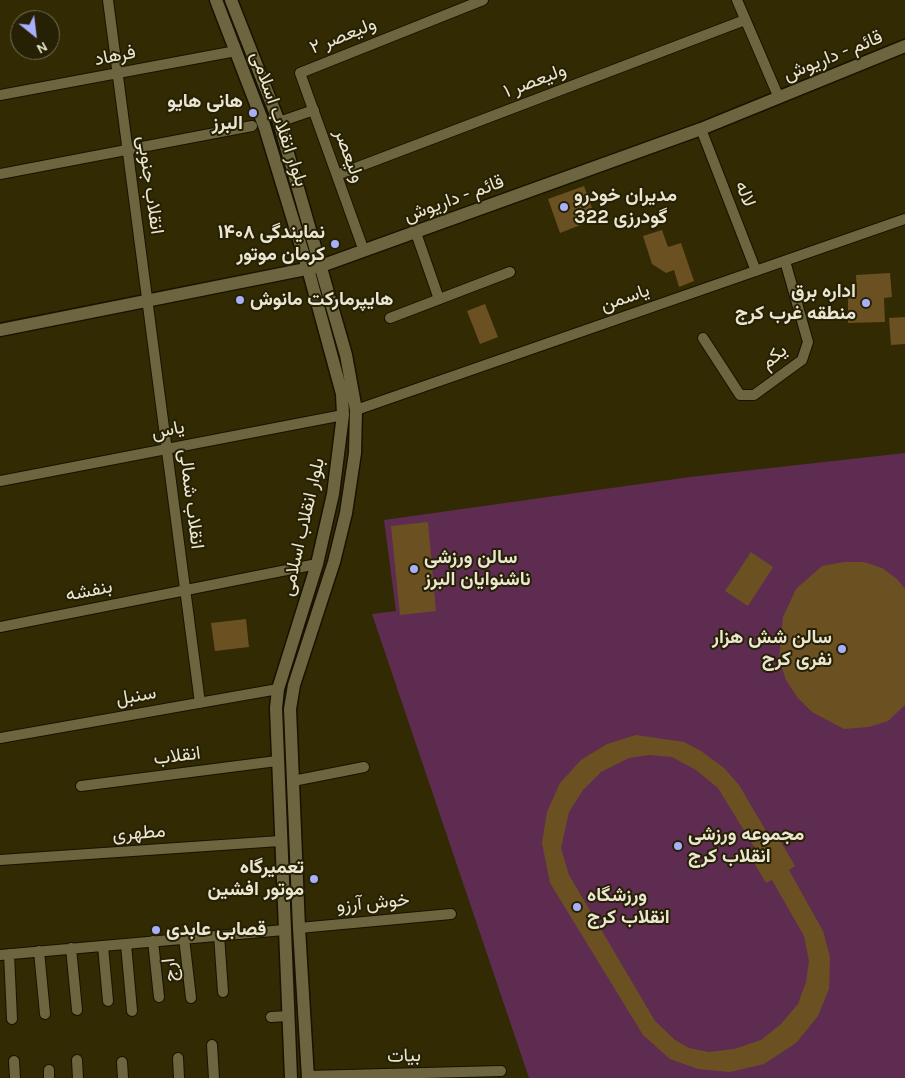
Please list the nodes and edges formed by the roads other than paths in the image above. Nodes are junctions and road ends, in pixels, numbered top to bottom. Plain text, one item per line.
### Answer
1 (108, 0) edge
2 (216, 0) edge
3 (231, 0) edge
4 (483, 0) edge
5 (737, 0) edge
6 (745, 20) junction
7 (905, 46) edge
8 (236, 51) junction
9 (118, 73) junction
10 (300, 73) joint
11 (0, 95) edge
12 (779, 98) junction
13 (314, 110) junction
14 (279, 122) junction
15 (252, 126) dead end
16 (701, 129) junction
17 (128, 149) junction
18 (0, 174) edge
19 (337, 175) junction
20 (905, 219) edge
21 (416, 233) junction
22 (364, 251) junction
23 (785, 261) junction
24 (321, 266) junction
25 (308, 269) junction
26 (756, 271) junction
27 (510, 272) dead end
28 (439, 299) junction
29 (148, 300) junction
30 (390, 318) dead end
31 (0, 330) edge
32 (703, 338) dead end
33 (356, 410) junction
34 (343, 415) junction
35 (167, 448) junction
36 (0, 481) edge
37 (317, 564) junction
38 (185, 590) junction
39 (0, 627) edge
40 (278, 689) junction
41 (200, 703) junction
42 (0, 738) edge
43 (277, 761) junction
44 (364, 767) dead end
45 (293, 781) junction
46 (81, 786) dead end
47 (280, 841) junction
48 (0, 860) edge
49 (451, 914) dead end
50 (299, 928) junction
51 (284, 930) junction
52 (219, 935) junction
53 (184, 938) junction
54 (153, 941) junction
55 (126, 944) junction
56 (103, 946) junction
57 (71, 948) junction
58 (39, 951) junction
59 (4, 954) edge
60 (223, 992) dead end
61 (159, 997) dead end
62 (191, 998) dead end
63 (108, 1001) dead end
64 (77, 1010) dead end
65 (132, 1011) dead end
66 (44, 1014) dead end
67 (288, 1016) junction
68 (271, 1017) dead end
69 (12, 1019) dead end
70 (212, 1045) dead end
71 (178, 1058) dead end
72 (77, 1060) dead end
73 (14, 1061) dead end
74 (122, 1062) dead end
75 (501, 1071) dead end
76 (308, 1077) edge
77 (15, 1078) edge
78 (78, 1078) edge
79 (123, 1078) edge
80 (180, 1078) edge
81 (214, 1078) edge
82 (291, 1078) edge

1 - 9 street, انقلاب جنوبی
2 - 8 main road, بلوار انقلاب اسلامی
3 - 14 main road, بلوار انقلاب اسلامی
4 - 10 street, ولیعصر ۲
5 - 6 street
6 - 12 street
6 - 19 street, ولیعصر ۱
7 - 12 main road, قائم - داریوش
8 - 9 street, فرهاد
8 - 25 main road, بلوار انقلاب اسلامی
9 - 11 street, فرهاد
9 - 17 street, انقلاب جنوبی
10 - 13 street, ولیعصر
12 - 16 main road, قائم - داریوش
13 - 14 street
13 - 19 street, ولیعصر
14 - 24 main road, بلوار انقلاب اسلامی
15 - 17 street
16 - 21 main road, قائم - داریوش
16 - 26 street, لاله
17 - 18 street
17 - 29 street, انقلاب جنوبی
19 - 22 street, ولیعصر
20 - 23 street, یاسمن
21 - 22 main road, قائم - داریوش
21 - 28 street
22 - 24 main road, قائم - داریوش
23 - 26 street, یاسمن
23 - 32 street, یکم
24 - 25 main road, قائم - داریوش
24 - 33 main road, بلوار انقلاب اسلامی
25 - 29 main road, قائم - داریوش
25 - 34 main road, بلوار انقلاب اسلامی
26 - 33 street, یاسمن
27 - 28 street
28 - 30 street
29 - 31 main road, قائم - داریوش
29 - 35 street, انقلاب شمالی
33 - 34 main road
33 - 45 main road, بلوار انقلاب اسلامی
34 - 35 street, یاس
34 - 37 main road, بلوار انقلاب اسلامی
35 - 36 street, یاس
35 - 38 street, انقلاب شمالی
37 - 38 street, بنفشه
37 - 40 main road, بلوار انقلاب اسلامی
38 - 39 street, بنفشه
38 - 41 street, انقلاب شمالی
40 - 41 street, سنبل
40 - 43 main road, بلوار انقلاب اسلامی
41 - 42 street, سنبل
43 - 46 street, انقلاب
43 - 47 main road, بلوار انقلاب اسلامی
44 - 45 street
45 - 50 main road, بلوار انقلاب اسلامی
47 - 48 street, مطهری
47 - 51 main road, بلوار انقلاب اسلامی
49 - 50 street, خوش آرزو
50 - 76 main road, بلوار انقلاب اسلامی
51 - 52 street
51 - 67 main road, بلوار انقلاب اسلامی
52 - 53 street
52 - 60 street
53 - 54 street
53 - 62 street, ارج
54 - 55 street
54 - 61 street
55 - 56 street
55 - 65 street
56 - 57 street
56 - 63 street
57 - 58 street
57 - 64 street
58 - 59 street
58 - 66 street
59 - 69 street
67 - 68 street
67 - 82 main road, بلوار انقلاب اسلامی
70 - 81 street
71 - 80 street
72 - 78 street
73 - 77 street
74 - 79 street
75 - 76 street, بیات

